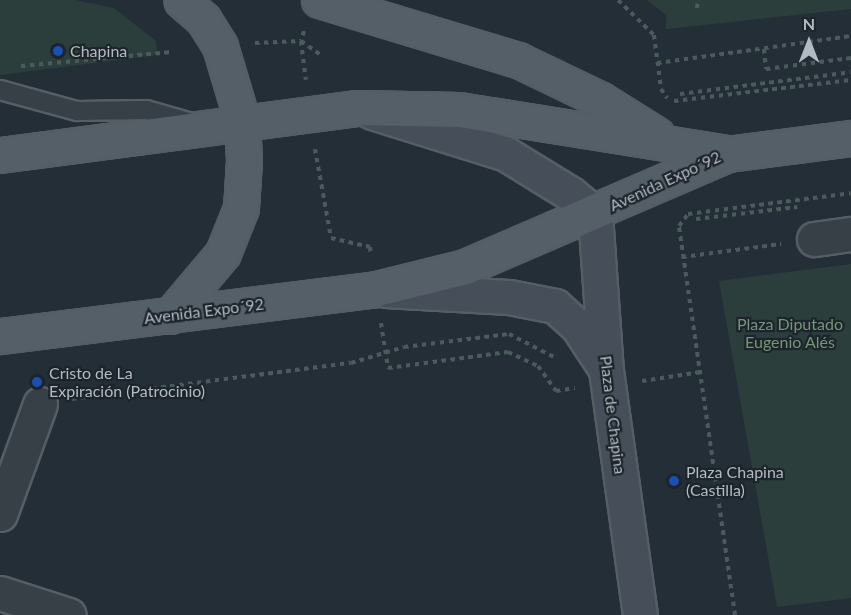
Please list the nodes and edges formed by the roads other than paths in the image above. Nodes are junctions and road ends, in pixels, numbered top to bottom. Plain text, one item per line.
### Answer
1 (181, 0) edge
2 (319, 0) edge
3 (0, 90) edge
4 (358, 108) junction
5 (242, 120) junction
6 (205, 127) junction
7 (851, 138) edge
8 (674, 146) junction
9 (728, 154) junction
10 (0, 155) edge
11 (595, 214) junction
12 (851, 234) edge
13 (814, 239) road end
14 (376, 289) junction
15 (170, 316) junction
16 (0, 336) edge
17 (606, 370) junction
18 (40, 404) road end
19 (0, 514) edge
20 (0, 593) edge
21 (69, 615) edge
22 (640, 615) edge

1 - 5 main road
2 - 8 main road
3 - 6 lane
4 - 5 main road, Avenida Expo´92
4 - 8 main road, Avenida Expo´92
4 - 11 main road
5 - 6 main road, Avenida Expo´92
5 - 15 main road
6 - 10 main road, Avenida Expo´92
7 - 9 main road
8 - 9 main road, Avenida Expo´92
9 - 11 main road, Avenida Expo´92
11 - 14 main road, Avenida Expo´92
11 - 17 main road, Plaza de Chapina
12 - 13 street
14 - 15 main road, Avenida Expo´92
14 - 17 main road
15 - 16 main road, Avenida Expo´92
17 - 22 main road, Plaza de Chapina
18 - 19 street
20 - 21 street

